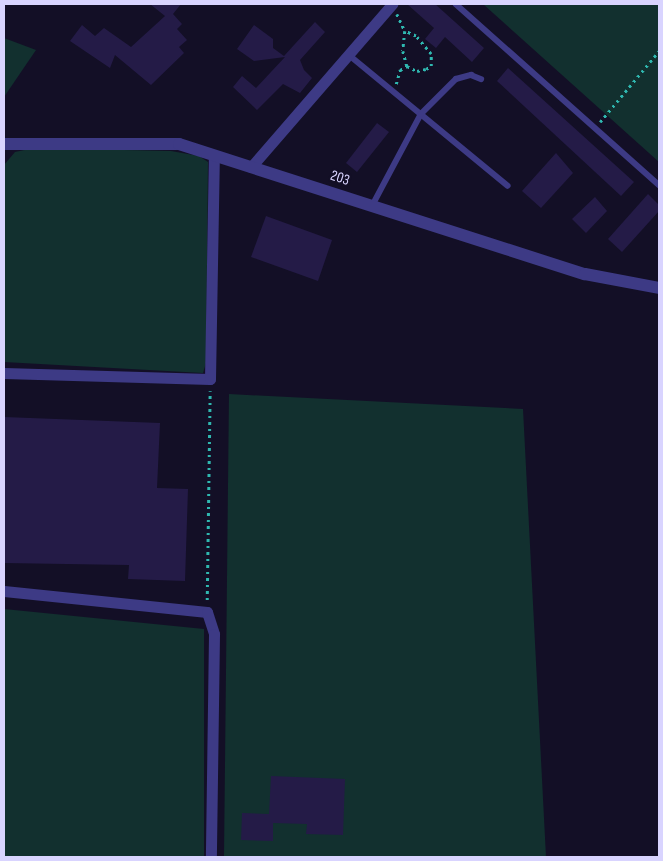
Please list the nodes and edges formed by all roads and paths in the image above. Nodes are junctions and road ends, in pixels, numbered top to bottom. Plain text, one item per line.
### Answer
1 (456, 4) edge
2 (391, 5) edge
3 (405, 31) junction
4 (659, 51) edge
5 (348, 54) junction
6 (407, 66) junction
7 (480, 79) dead end
8 (395, 92) junction
9 (421, 114) junction
10 (594, 128) junction
11 (4, 144) edge
12 (214, 155) junction
13 (251, 167) junction
14 (659, 185) edge
15 (508, 186) dead end
16 (372, 206) junction
17 (659, 288) edge
18 (4, 372) edge
19 (210, 379) junction
20 (4, 591) edge
21 (207, 612) junction
22 (211, 857) edge

1 - 10 lane
2 - 3 path
2 - 5 street
3 - 6 path
3 - 6 path
4 - 10 path
5 - 8 lane
5 - 13 street
6 - 8 path
7 - 9 lane
8 - 9 lane
9 - 15 lane
9 - 16 lane
10 - 14 lane
11 - 12 street, 203
12 - 13 street, 203
12 - 19 street
13 - 16 street, 203
16 - 17 street, 203
18 - 19 street
19 - 21 path
20 - 21 street
21 - 22 street

